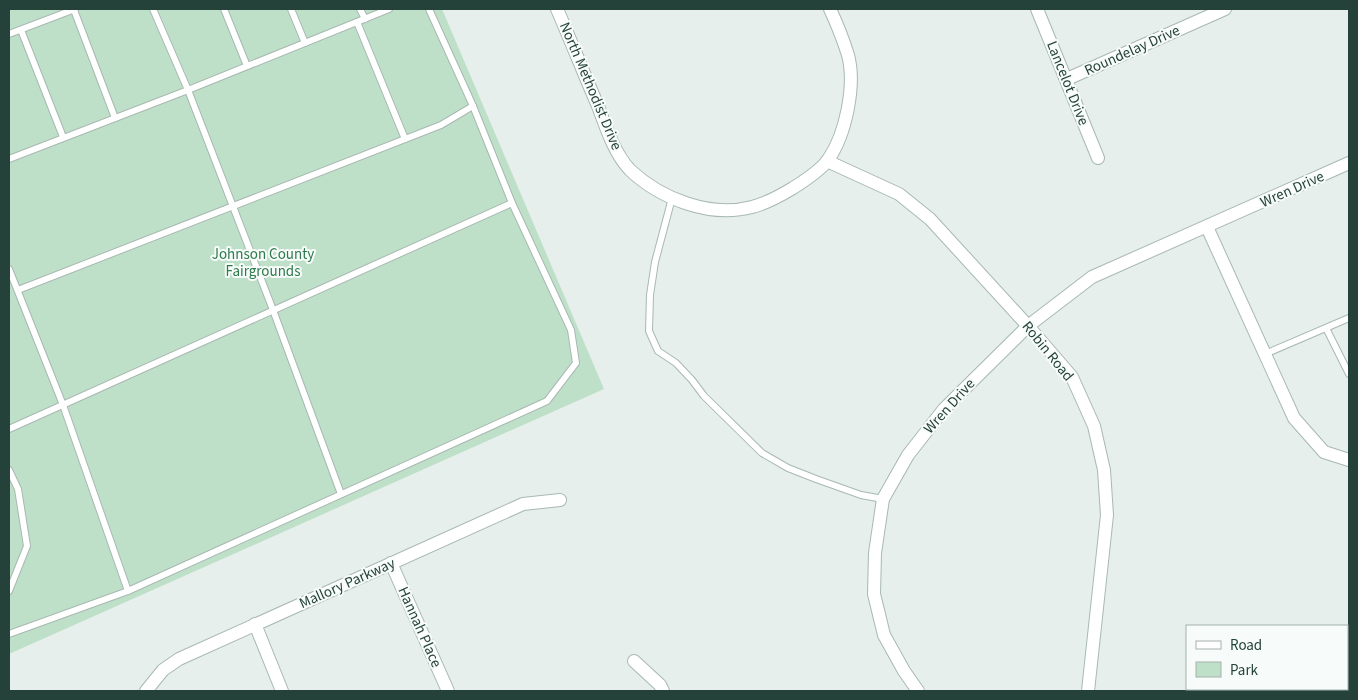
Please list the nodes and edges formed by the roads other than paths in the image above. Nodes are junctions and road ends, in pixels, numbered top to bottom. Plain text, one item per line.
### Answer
1 (75, 9) edge
2 (153, 9) edge
3 (224, 9) edge
4 (291, 9) edge
5 (360, 9) edge
6 (389, 9) edge
7 (429, 9) edge
8 (557, 9) edge
9 (830, 9) edge
10 (1037, 9) edge
11 (1225, 9) edge
12 (364, 19) junction
13 (357, 22) junction
14 (21, 30) junction
15 (9, 34) edge
16 (305, 43) junction
17 (247, 66) junction
18 (1067, 80) junction
19 (188, 90) junction
20 (473, 106) junction
21 (115, 118) junction
22 (63, 138) junction
23 (405, 139) junction
24 (1098, 158) dead end
25 (9, 159) edge
26 (827, 161) junction
27 (1349, 163) edge
28 (672, 198) junction
29 (512, 203) junction
30 (232, 206) junction
31 (1206, 226) junction
32 (9, 268) edge
33 (18, 290) junction
34 (273, 310) junction
35 (1349, 318) edge
36 (1028, 326) junction
37 (1326, 328) junction
38 (1265, 354) junction
39 (1349, 374) edge
40 (63, 405) junction
41 (9, 429) edge
42 (1349, 460) edge
43 (9, 470) edge
44 (341, 494) junction
45 (883, 499) junction
46 (560, 500) dead end
47 (391, 563) junction
48 (9, 591) edge
49 (128, 591) junction
50 (254, 624) junction
51 (9, 634) edge
52 (634, 661) dead end
53 (146, 691) edge
54 (282, 691) edge
55 (448, 691) edge
56 (663, 691) edge
57 (918, 691) edge
58 (1088, 691) edge

1 - 14 lane
1 - 21 lane
2 - 19 lane
3 - 17 lane
4 - 16 lane
5 - 12 lane
6 - 12 lane
7 - 20 lane
8 - 28 street, North Methodist Drive
9 - 26 street, North Methodist Drive
10 - 18 street, Lancelot Drive
11 - 18 street, Roundelay Drive
12 - 13 lane
13 - 16 lane
13 - 23 lane
14 - 15 lane
14 - 22 lane
16 - 17 lane
17 - 19 lane
18 - 24 street, Lancelot Drive
19 - 21 lane
19 - 30 lane
20 - 23 lane
20 - 29 lane
21 - 22 lane
22 - 25 lane
23 - 30 lane
26 - 28 street, North Methodist Drive
26 - 36 street, Robin Road
27 - 31 street, Wren Drive
28 - 45 lane
29 - 34 lane
29 - 44 lane
30 - 33 lane
30 - 34 lane
31 - 36 street, Wren Drive
31 - 38 street
32 - 33 lane
33 - 40 lane
34 - 40 lane
34 - 44 lane
35 - 37 lane
36 - 45 street, Wren Drive
36 - 58 street, Robin Road
37 - 38 lane
37 - 39 lane
38 - 42 street
40 - 41 lane
40 - 49 lane
43 - 48 lane
44 - 49 lane
45 - 57 street, Wren Drive
46 - 47 street, Mallory Parkway
47 - 50 street, Mallory Parkway
47 - 55 street, Hannah Place
49 - 51 lane
50 - 53 street, Mallory Parkway
50 - 54 street
52 - 56 street

